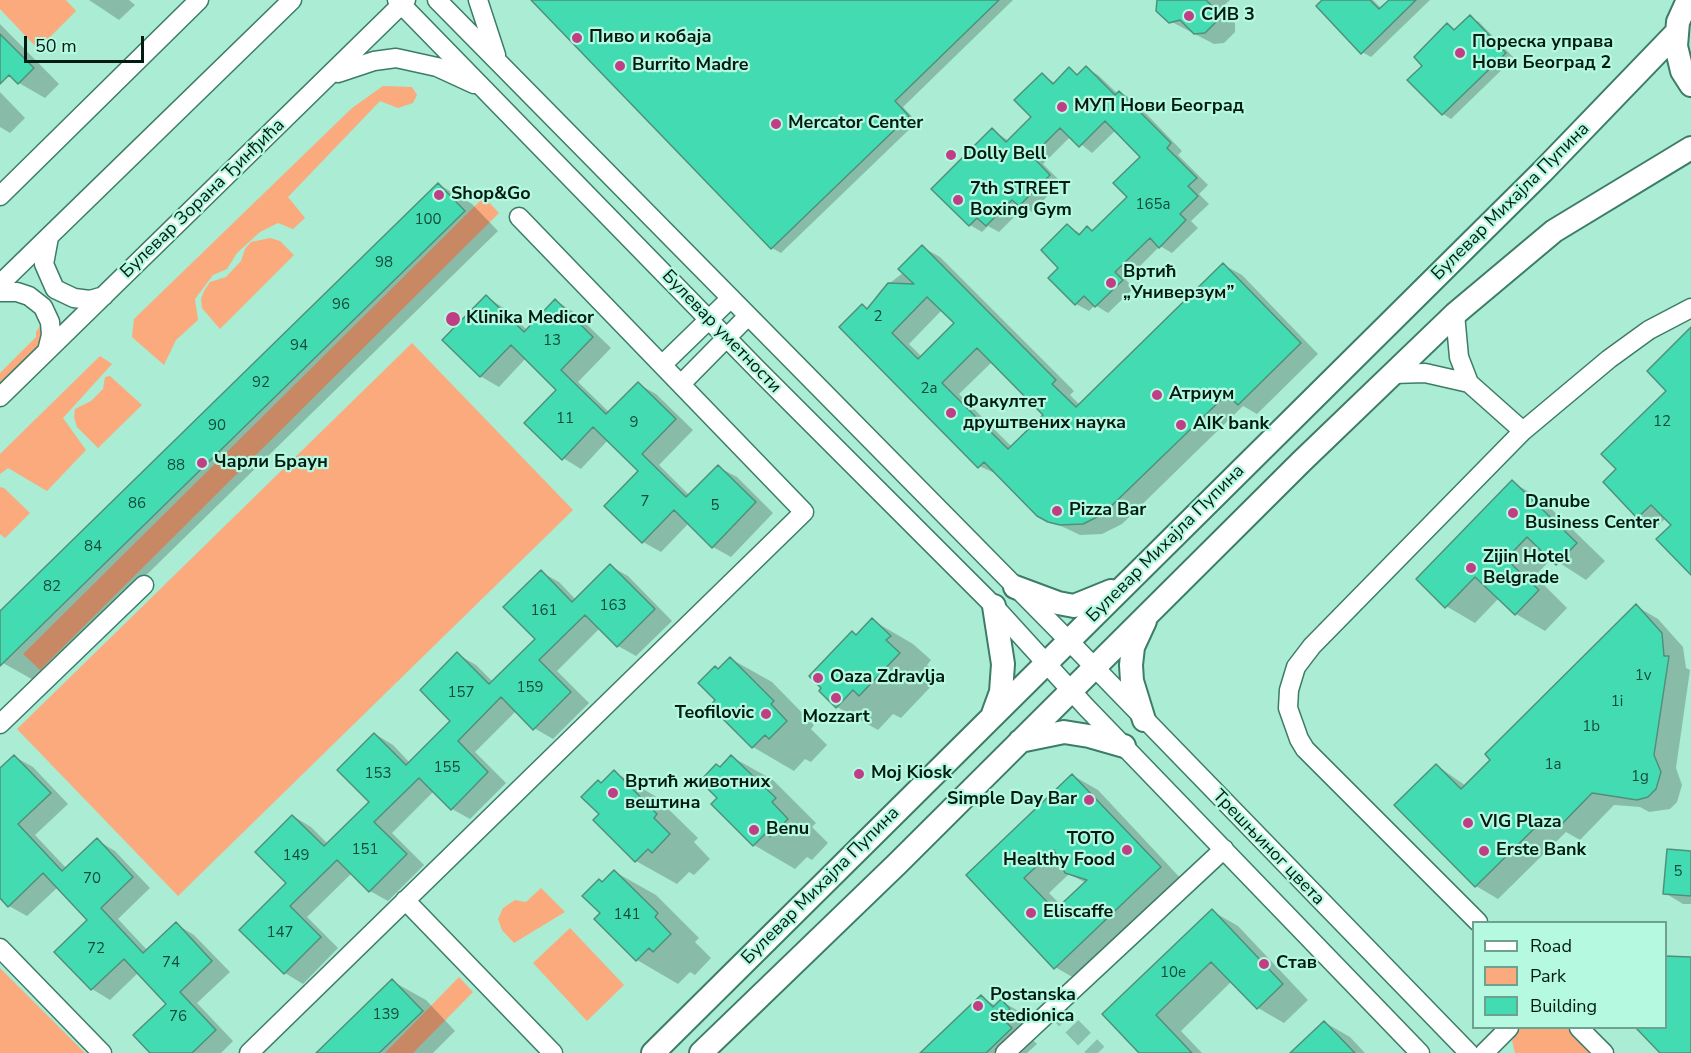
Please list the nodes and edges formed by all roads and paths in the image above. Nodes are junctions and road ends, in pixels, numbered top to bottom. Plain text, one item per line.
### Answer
1 (199, 0) edge
2 (282, 0) edge
3 (292, 0) edge
4 (437, 0) edge
5 (478, 0) edge
6 (1687, 1) edge
7 (402, 2) edge
8 (269, 22) junction
9 (1676, 33) junction
10 (501, 65) junction
11 (330, 76) junction
12 (1691, 85) edge
13 (485, 89) junction
14 (1691, 148) edge
15 (0, 196) edge
16 (519, 217) dead end
17 (49, 237) junction
18 (0, 284) edge
19 (0, 292) edge
20 (104, 296) junction
21 (731, 298) junction
22 (1691, 308) edge
23 (1455, 314) junction
24 (748, 316) junction
25 (708, 319) junction
26 (726, 338) junction
27 (47, 351) junction
28 (662, 365) junction
29 (1393, 374) junction
30 (1469, 383) junction
31 (681, 384) junction
32 (0, 397) edge
33 (1523, 431) junction
34 (1126, 584) junction
35 (144, 585) dead end
36 (1015, 587) junction
37 (994, 606) junction
38 (1151, 610) junction
39 (1069, 641) junction
40 (1047, 663) junction
41 (1093, 667) junction
42 (1071, 690) junction
43 (992, 717) junction
44 (1144, 720) junction
45 (0, 724) edge
46 (1019, 742) junction
47 (1124, 746) junction
48 (1224, 849) junction
49 (405, 900) junction
50 (1477, 921) edge
51 (0, 948) edge
52 (1508, 1029) edge
53 (1580, 1029) edge
54 (102, 1053) edge
55 (249, 1053) edge
56 (553, 1053) edge
57 (653, 1053) edge
58 (701, 1053) edge
59 (1005, 1053) edge
60 (1420, 1053) edge
61 (1469, 1053) edge
62 (1485, 1053) edge
63 (1604, 1053) edge

1 - 15 street
2 - 8 street
3 - 8 street
4 - 10 street, Булевар уметности
5 - 10 street
6 - 9 main road
7 - 11 street, Булевар Зорана Ђинђића
7 - 13 street, Булевар уметности
8 - 17 street
9 - 12 main road
9 - 34 main road, Булевар Михајла Пупина
10 - 21 street, Булевар уметности
11 - 13 street
11 - 20 street, Булевар Зорана Ђинђића
13 - 25 street, Булевар уметности
14 - 23 main road, Булевар Михајла Пупина
16 - 28 street
17 - 18 street
17 - 20 street
19 - 27 street
20 - 27 street, Булевар Зорана Ђинђића
21 - 24 street, Булевар уметности
21 - 25 street
22 - 33 street
23 - 29 main road, Булевар Михајла Пупина
23 - 30 street
24 - 26 street
24 - 36 street, Булевар уметности
25 - 26 street, Булевар уметности
25 - 28 street
26 - 31 street
26 - 37 street, Булевар уметности
27 - 32 street, Булевар Зорана Ђинђића
28 - 31 street
29 - 30 street
29 - 38 main road, Булевар Михајла Пупина
30 - 33 street
31 - 49 street
33 - 50 street
34 - 36 main road
34 - 39 main road, Булевар Михајла Пупина
35 - 45 street
36 - 39 street, Булевар уметности
37 - 40 street, Булевар уметности
37 - 43 main road
38 - 41 main road, Булевар Михајла Пупина
38 - 44 main road
39 - 40 main road, Булевар Михајла Пупина
39 - 41 street, Трешњиног цвета
40 - 42 street, Трешњиног цвета
40 - 43 main road, Булевар Михајла Пупина
41 - 42 main road, Булевар Михајла Пупина
41 - 44 street, Трешњиног цвета
42 - 46 main road, Булевар Михајла Пупина
42 - 47 street, Трешњиног цвета
43 - 57 main road, Булевар Михајла Пупина
44 - 61 street, Трешњиног цвета
46 - 47 main road
46 - 58 main road, Булевар Михајла Пупина
47 - 48 street, Трешњиног цвета
48 - 59 street
48 - 60 street, Трешњиног цвета
49 - 55 street
49 - 56 street
51 - 54 street
52 - 62 street
53 - 63 street

